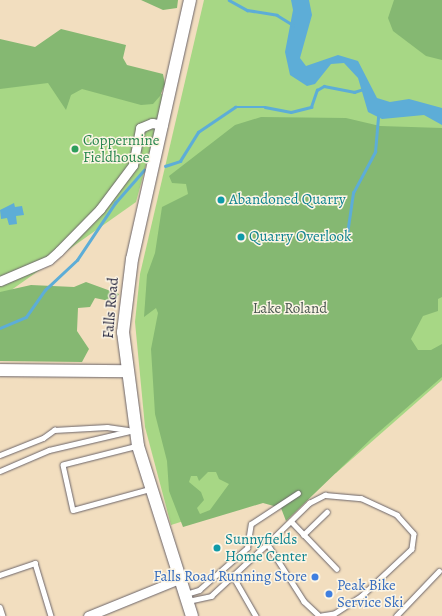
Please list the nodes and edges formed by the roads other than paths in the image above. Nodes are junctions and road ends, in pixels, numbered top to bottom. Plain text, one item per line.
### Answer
1 (190, 0) edge
2 (163, 125) junction
3 (2, 278) edge
4 (0, 370) edge
5 (125, 371) junction
6 (134, 430) junction
7 (138, 446) junction
8 (0, 455) edge
9 (0, 471) edge
10 (150, 489) junction
11 (298, 493) dead end
12 (327, 512) dead end
13 (291, 521) junction
14 (303, 535) junction
15 (267, 544) junction
16 (337, 569) dead end
17 (439, 571) dead end
18 (0, 575) edge
19 (233, 576) junction
20 (179, 579) junction
21 (186, 598) junction
22 (0, 607) edge
23 (3, 616) edge
24 (51, 616) edge
25 (88, 616) edge
26 (192, 616) edge
27 (256, 616) edge
28 (321, 616) edge
29 (398, 616) edge

1 - 2 main road, Falls Road
2 - 3 street
2 - 5 main road, Falls Road
4 - 5 main road
5 - 6 main road, Falls Road
6 - 7 main road, Falls Road
6 - 8 lane
6 - 9 lane
7 - 10 main road, Falls Road
7 - 10 lane
10 - 20 main road, Falls Road
11 - 21 lane
12 - 14 lane
13 - 14 lane
13 - 15 lane
13 - 28 lane
14 - 16 lane
15 - 19 lane
15 - 28 lane
17 - 29 lane
18 - 24 lane
19 - 21 lane
19 - 27 lane
20 - 21 main road, Falls Road
20 - 25 street
21 - 26 main road, Falls Road
22 - 23 lane

